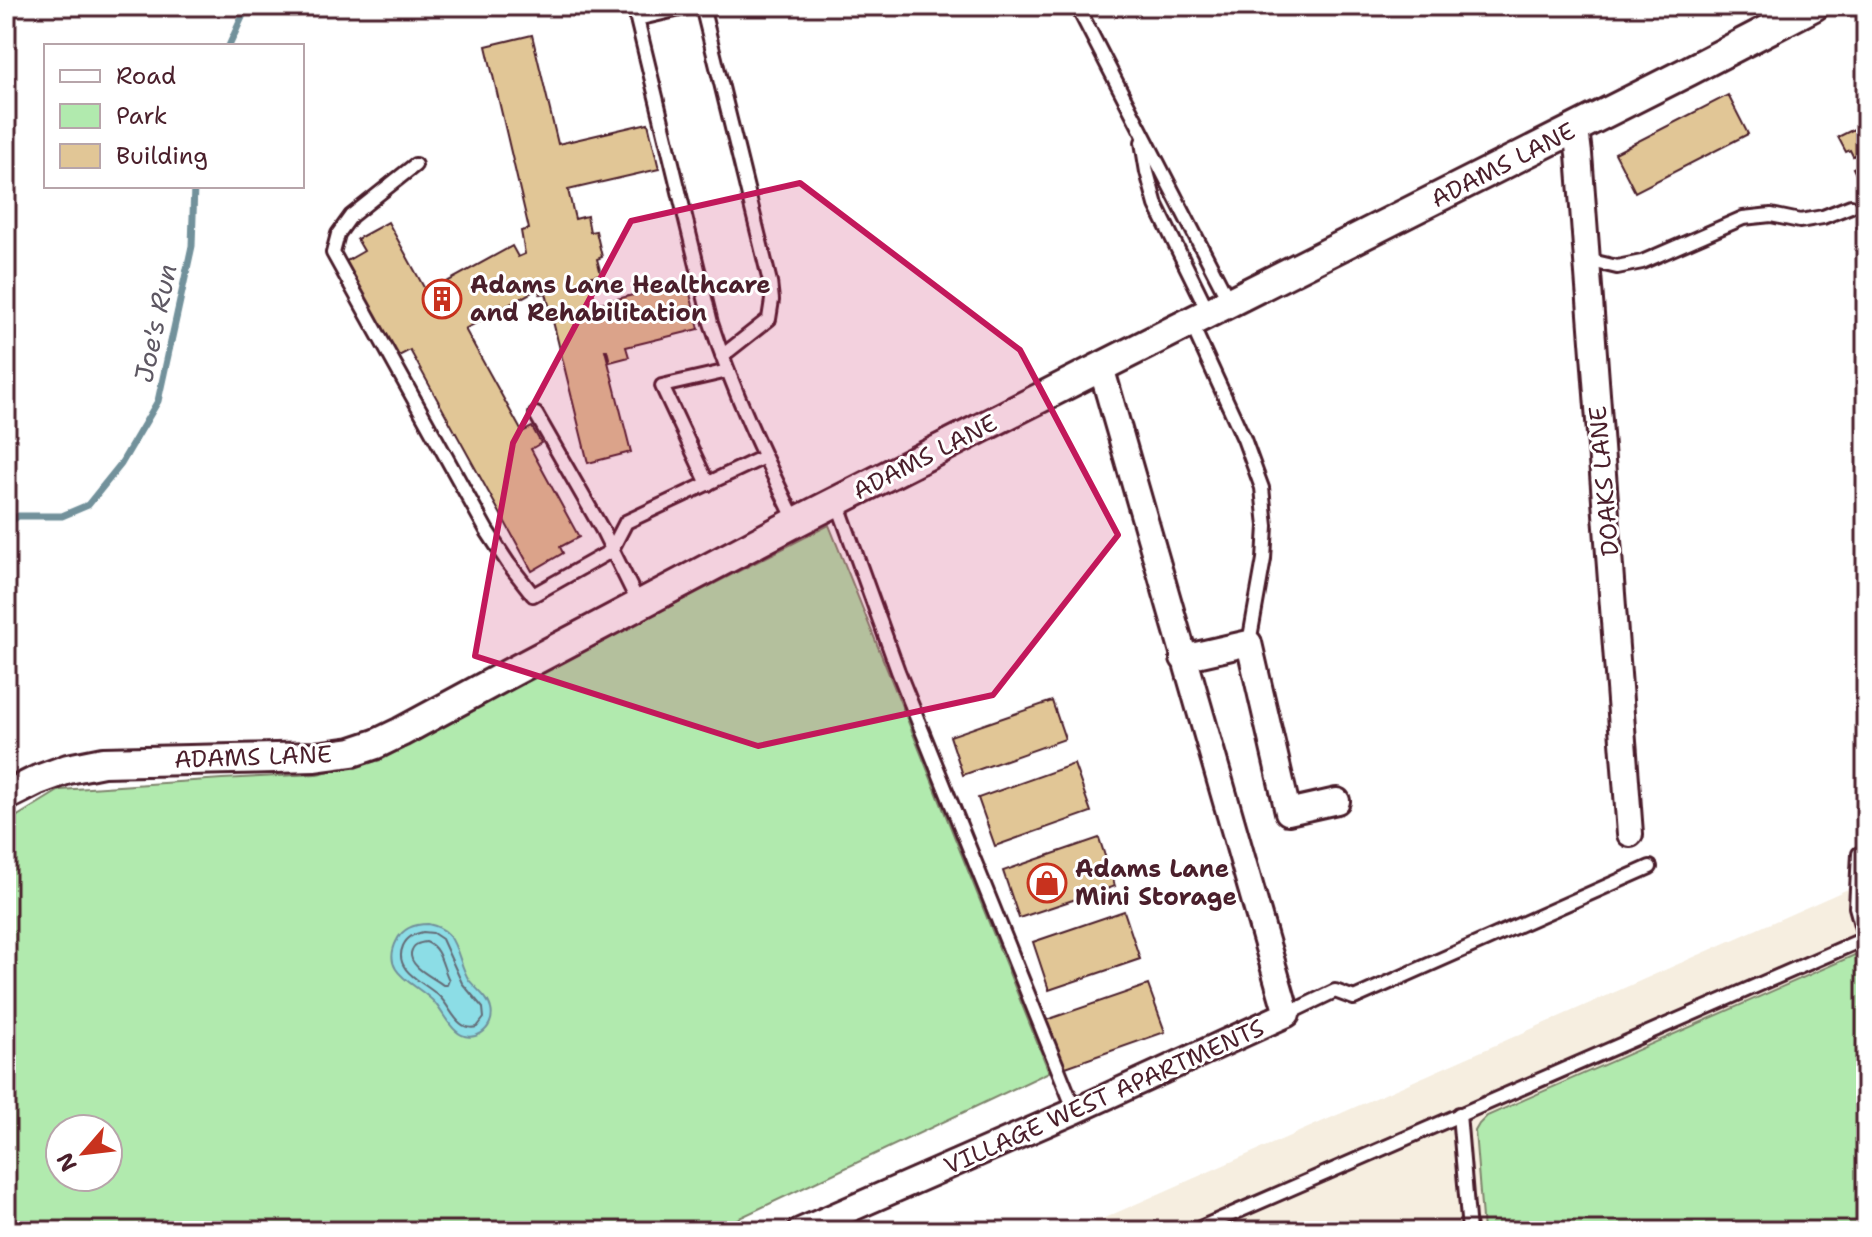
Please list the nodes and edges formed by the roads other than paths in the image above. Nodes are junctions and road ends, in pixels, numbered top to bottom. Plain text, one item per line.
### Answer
1 (693, 6) edge
2 (702, 6) edge
3 (1077, 6) edge
4 (1814, 6) edge
5 (1139, 127) junction
6 (1576, 129) junction
7 (415, 165) dead end
8 (1851, 206) dead end
9 (1587, 260) junction
10 (1210, 312) junction
11 (722, 356) junction
12 (1101, 367) junction
13 (728, 371) junction
14 (536, 414) dead end
15 (764, 457) junction
16 (708, 484) junction
17 (837, 502) junction
18 (796, 522) junction
19 (611, 551) junction
20 (639, 604) junction
21 (1249, 643) junction
22 (1183, 658) junction
23 (6, 796) edge
24 (1337, 801) dead end
25 (1630, 834) dead end
26 (1866, 851) edge
27 (1650, 867) dead end
28 (1866, 938) edge
29 (1287, 1014) junction
30 (1075, 1111) junction
31 (1459, 1114) junction
32 (800, 1231) edge
33 (1193, 1231) edge
34 (1469, 1231) edge

1 - 11 lane
2 - 11 lane
3 - 5 lane
4 - 6 street, ADAMS LANE
5 - 10 lane
5 - 10 lane
6 - 9 street, DOAKS LANE
6 - 10 street, ADAMS LANE
7 - 19 lane
8 - 9 lane
9 - 25 street, DOAKS LANE
10 - 12 street, ADAMS LANE
10 - 21 lane
11 - 13 lane
12 - 17 street, ADAMS LANE
12 - 22 street, VILLAGE WEST APARTMENTS
13 - 15 lane
13 - 16 lane
14 - 19 lane
15 - 16 lane
15 - 18 lane
16 - 19 lane
17 - 18 street, ADAMS LANE
17 - 30 lane
18 - 20 street, ADAMS LANE
19 - 20 lane
20 - 23 street, ADAMS LANE
21 - 22 street
21 - 24 street
22 - 29 street, VILLAGE WEST APARTMENTS
26 - 28 lane
27 - 29 lane
28 - 31 lane
29 - 30 street, VILLAGE WEST APARTMENTS
30 - 32 street, VILLAGE WEST APARTMENTS
31 - 33 lane
31 - 34 lane

